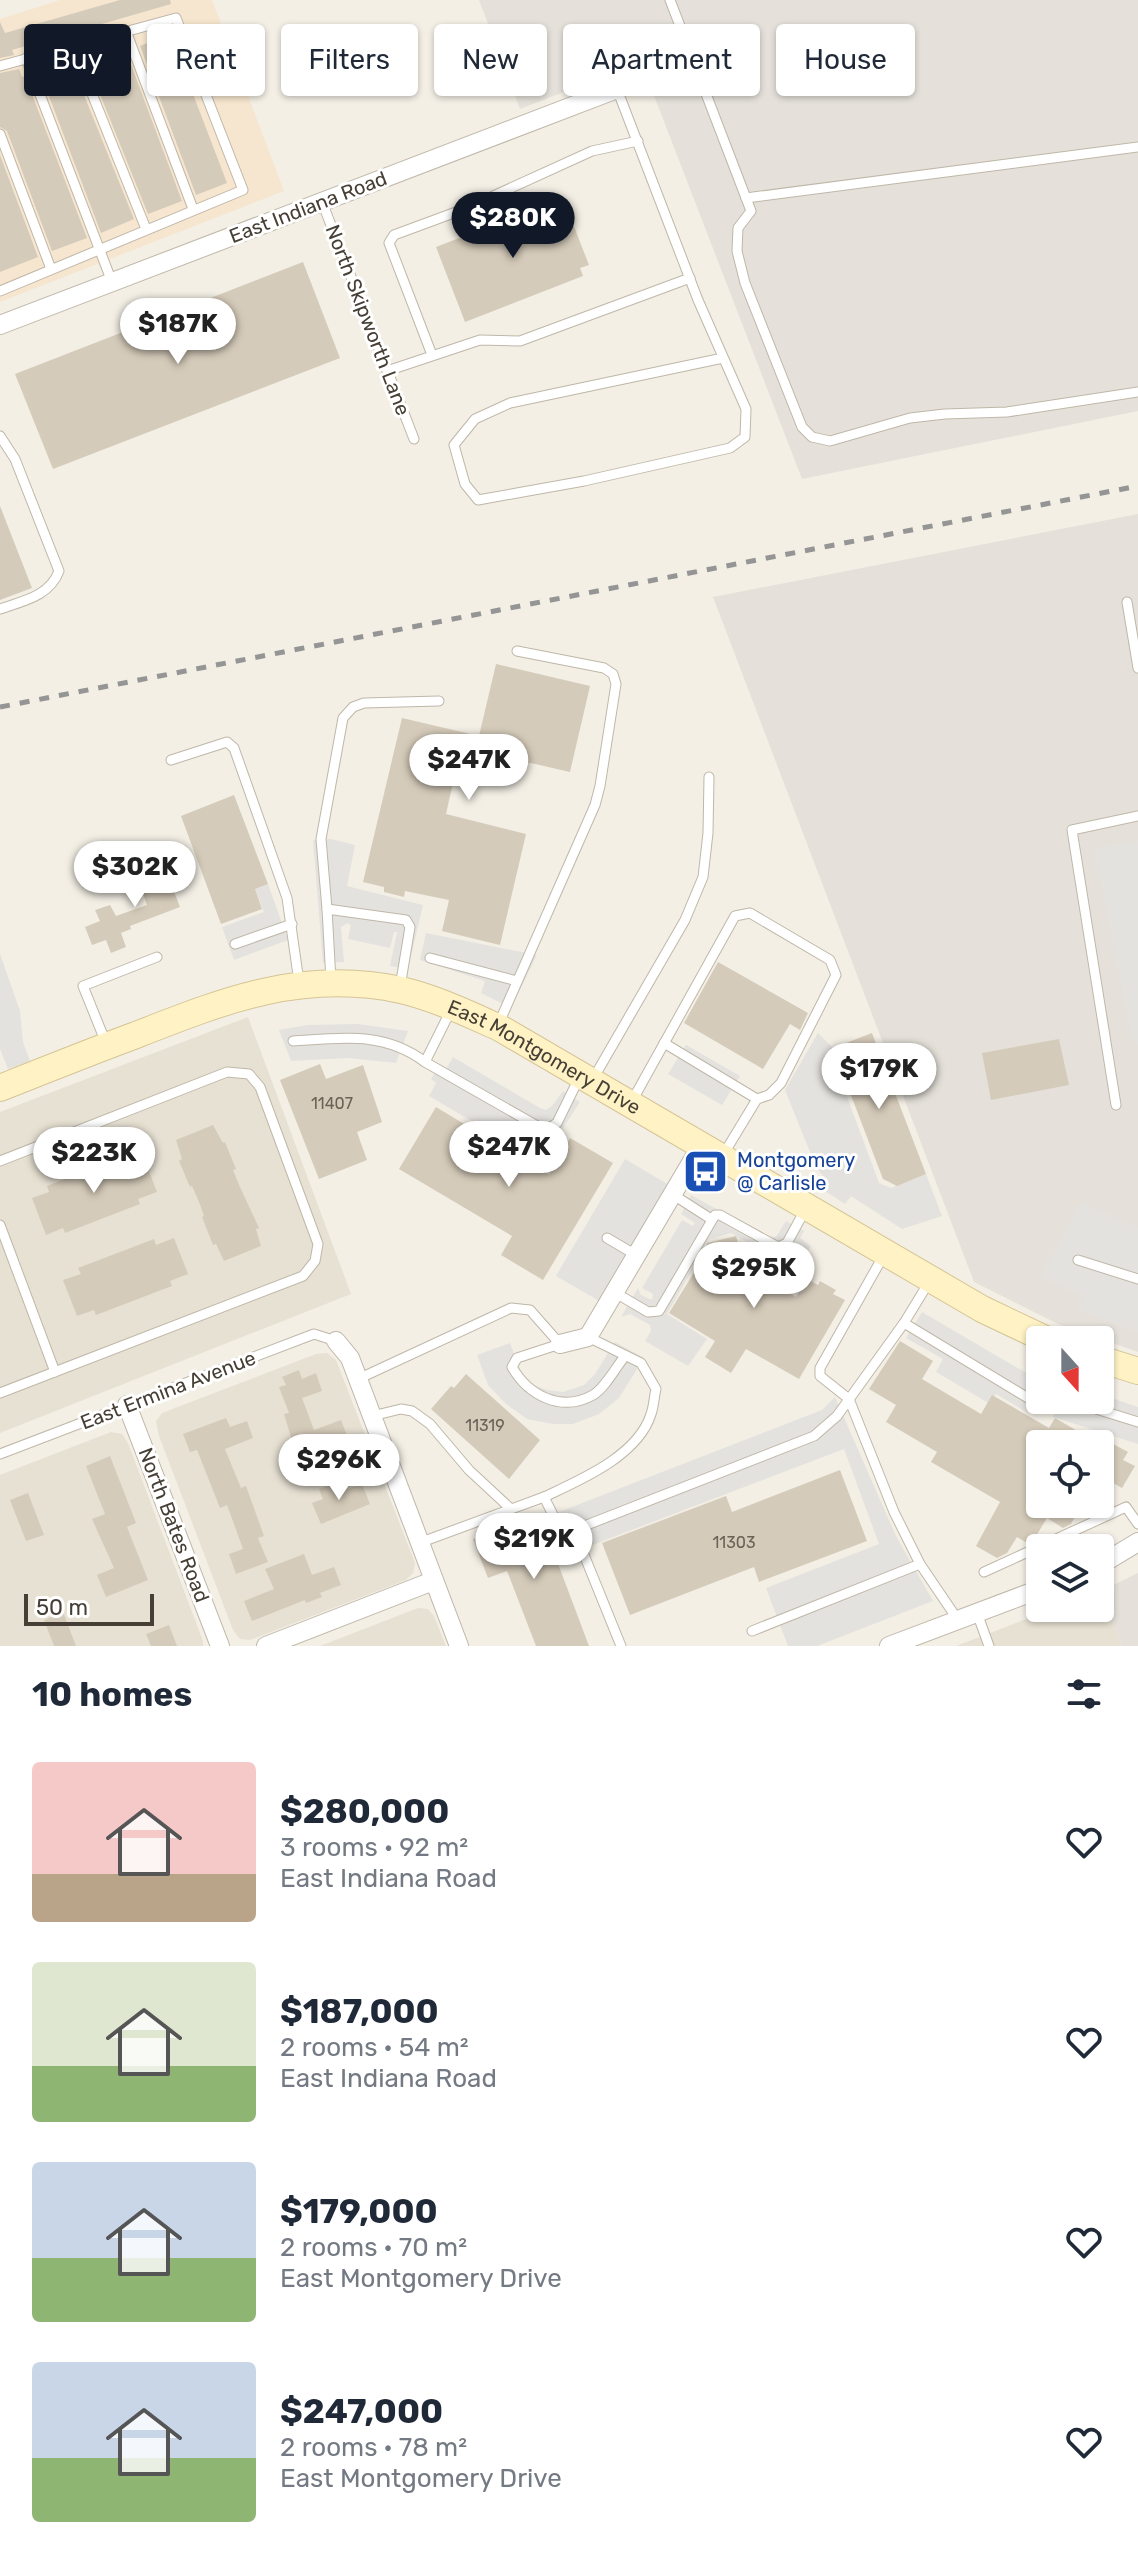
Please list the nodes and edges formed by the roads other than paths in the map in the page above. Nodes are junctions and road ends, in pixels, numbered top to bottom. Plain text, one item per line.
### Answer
1 (670, 0) edge
2 (131, 30) edge
3 (131, 44) edge
4 (24, 59) edge
5 (0, 66) edge
6 (40, 96) edge
7 (93, 96) edge
8 (599, 96) edge
9 (620, 96) edge
10 (0, 134) edge
11 (638, 141) junction
12 (1138, 147) edge
13 (746, 198) junction
14 (322, 202) junction
15 (193, 209) junction
16 (146, 229) junction
17 (98, 249) junction
18 (51, 269) junction
19 (690, 278) junction
20 (112, 282) junction
21 (0, 290) edge
22 (0, 325) edge
23 (432, 355) junction
24 (723, 358) junction
25 (387, 371) junction
26 (1138, 392) edge
27 (0, 436) edge
28 (414, 439) dead end
29 (1127, 602) dead end
30 (0, 609) edge
31 (517, 651) dead end
32 (1138, 668) edge
33 (439, 701) dead end
34 (171, 760) dead end
35 (709, 777) dead end
36 (1138, 816) edge
37 (327, 909) junction
38 (292, 924) junction
39 (235, 944) dead end
40 (157, 957) dead end
41 (430, 958) dead end
42 (517, 981) junction
43 (331, 984) junction
44 (300, 986) junction
45 (400, 990) junction
46 (453, 1007) junction
47 (498, 1027) junction
48 (293, 1041) dead end
49 (664, 1043) junction
50 (107, 1046) junction
51 (425, 1062) junction
52 (586, 1078) junction
53 (0, 1088) edge
54 (757, 1099) junction
55 (630, 1104) junction
56 (1116, 1105) dead end
57 (711, 1152) junction
58 (0, 1161) edge
59 (672, 1194) junction
60 (807, 1207) junction
61 (711, 1219) junction
62 (0, 1225) edge
63 (607, 1238) dead end
64 (886, 1253) junction
65 (636, 1255) junction
66 (1078, 1260) dead end
67 (930, 1279) junction
68 (1138, 1279) edge
69 (614, 1292) junction
70 (904, 1323) junction
71 (1026, 1330) edge
72 (588, 1337) junction
73 (336, 1341) joint
74 (560, 1344) junction
75 (625, 1356) junction
76 (1114, 1363) edge
77 (1138, 1371) edge
78 (55, 1372) junction
79 (358, 1379) junction
80 (0, 1393) edge
81 (1026, 1397) edge
82 (849, 1399) junction
83 (127, 1405) junction
84 (1112, 1414) edge
85 (372, 1417) junction
86 (1138, 1422) edge
87 (0, 1454) edge
88 (544, 1497) junction
89 (511, 1509) junction
90 (1138, 1524) edge
91 (574, 1530) junction
92 (419, 1543) junction
93 (1135, 1549) edge
94 (1114, 1559) edge
95 (920, 1564) junction
96 (984, 1572) dead end
97 (433, 1581) junction
98 (1026, 1594) edge
99 (977, 1613) junction
100 (958, 1620) junction
101 (752, 1631) dead end
102 (220, 1646) edge
103 (266, 1646) edge
104 (459, 1646) edge
105 (621, 1646) edge
106 (889, 1646) edge
107 (989, 1646) edge

1 - 13 lane
2 - 15 lane
3 - 15 lane
4 - 5 lane
6 - 17 lane
7 - 16 lane
8 - 14 street, East Indiana Road
9 - 11 lane
10 - 18 lane
11 - 19 lane
11 - 23 lane
12 - 13 lane
13 - 26 lane
14 - 20 street, East Indiana Road
14 - 25 lane, North Skipworth Lane
15 - 16 lane
16 - 17 lane
17 - 18 lane
17 - 20 lane
18 - 21 lane
19 - 23 lane
19 - 24 lane
20 - 22 street, East Indiana Road
23 - 25 lane
24 - 24 lane
25 - 28 lane, North Skipworth Lane
27 - 30 lane
29 - 32 lane
31 - 42 lane
33 - 37 lane
34 - 38 lane
35 - 52 lane
36 - 56 lane
37 - 43 lane
37 - 45 lane
38 - 39 lane
38 - 44 lane
40 - 50 lane
41 - 42 lane
42 - 47 lane
43 - 44 main road, East Montgomery Drive
43 - 45 main road, East Montgomery Drive
44 - 50 main road, East Montgomery Drive
45 - 46 main road, East Montgomery Drive
46 - 47 main road, East Montgomery Drive
46 - 51 lane
47 - 52 main road, East Montgomery Drive
48 - 51 lane
49 - 54 lane
49 - 54 lane
49 - 55 lane
50 - 53 main road, East Montgomery Drive
51 - 52 lane
52 - 55 main road, East Montgomery Drive
54 - 57 lane
55 - 57 main road, East Montgomery Drive
57 - 59 street
57 - 60 main road, East Montgomery Drive
58 - 78 lane
59 - 61 lane
59 - 65 street
60 - 61 lane
60 - 64 main road, East Montgomery Drive
61 - 69 lane
62 - 78 lane
63 - 65 lane
64 - 67 main road, East Montgomery Drive
64 - 82 lane
65 - 69 street
66 - 68 lane
67 - 70 lane
67 - 71 main road, East Montgomery Drive
69 - 72 street
70 - 81 lane
70 - 82 lane
72 - 74 street
72 - 75 lane
73 - 79 street
73 - 83 lane, East Ermina Avenue
74 - 75 lane
74 - 79 lane
75 - 88 lane
76 - 77 main road
78 - 80 lane
79 - 85 street
82 - 91 lane
82 - 95 lane
83 - 87 lane, East Ermina Avenue
83 - 102 street, North Bates Road
84 - 86 lane
85 - 89 lane
85 - 92 street
88 - 89 lane
88 - 91 lane
89 - 92 lane
90 - 96 lane
91 - 105 lane
92 - 97 street
93 - 94 street
95 - 100 lane
95 - 101 lane
97 - 103 street
97 - 104 street
98 - 99 street
99 - 100 street
99 - 107 lane
100 - 106 street

